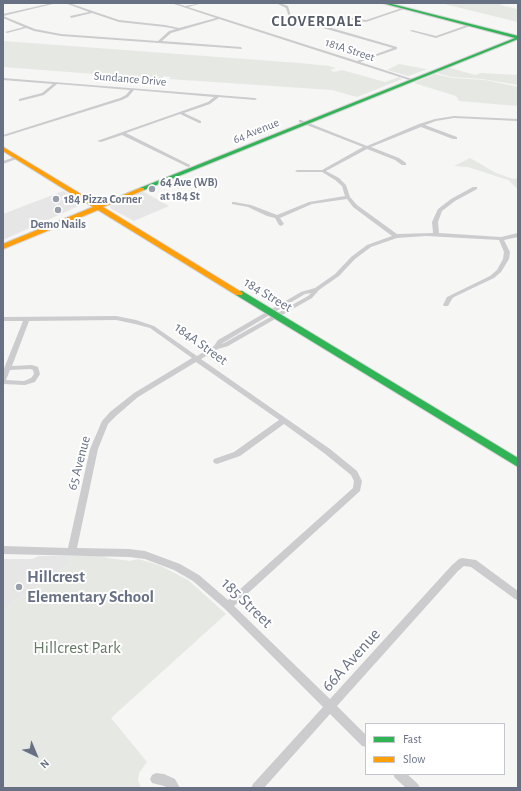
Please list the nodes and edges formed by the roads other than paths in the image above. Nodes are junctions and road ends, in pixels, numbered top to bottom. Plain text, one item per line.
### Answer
1 (56, 3) edge
2 (66, 3) edge
3 (172, 3) edge
4 (202, 3) edge
5 (277, 3) edge
6 (384, 3) edge
7 (185, 7) junction
8 (406, 8) junction
9 (91, 12) junction
10 (3, 16) edge
11 (338, 16) dead end
12 (71, 17) dead end
13 (220, 18) junction
14 (471, 25) junction
15 (26, 27) junction
16 (178, 30) junction
17 (412, 31) dead end
18 (7, 32) dead end
19 (516, 36) edge
20 (159, 42) junction
21 (241, 48) dead end
22 (356, 62) junction
23 (3, 79) edge
24 (410, 79) junction
25 (57, 83) junction
26 (133, 89) junction
27 (218, 96) junction
28 (255, 99) dead end
29 (20, 100) dead end
30 (180, 113) junction
31 (518, 120) edge
32 (200, 122) dead end
33 (303, 122) junction
34 (420, 125) junction
35 (122, 133) junction
36 (3, 136) edge
37 (455, 138) dead end
38 (99, 141) dead end
39 (367, 147) junction
40 (3, 150) edge
41 (17, 158) junction
42 (3, 164) edge
43 (404, 164) dead end
44 (188, 166) junction
45 (297, 170) dead end
46 (323, 171) junction
47 (475, 188) dead end
48 (348, 197) junction
49 (234, 203) dead end
50 (95, 206) junction
51 (277, 217) junction
52 (281, 224) dead end
53 (436, 234) junction
54 (518, 235) edge
55 (396, 236) junction
56 (501, 238) junction
57 (3, 241) edge
58 (3, 247) edge
59 (446, 305) dead end
60 (273, 314) junction
61 (3, 319) edge
62 (27, 319) junction
63 (197, 359) junction
64 (4, 376) edge
65 (283, 421) junction
66 (217, 461) dead end
67 (518, 463) edge
68 (3, 550) edge
69 (72, 551) junction
70 (518, 596) edge
71 (228, 606) junction
72 (330, 708) junction
73 (365, 741) edge
74 (400, 775) edge
75 (156, 779) dead end
76 (174, 788) edge
77 (257, 788) edge
78 (414, 788) edge

1 - 10 street
2 - 9 street
3 - 7 street, 181A Street
4 - 7 street
5 - 22 street
6 - 8 main road
7 - 13 street, 181A Street
8 - 11 street
8 - 14 main road
9 - 12 street
9 - 16 street
10 - 15 street
13 - 16 street
13 - 22 street, 181A Street
14 - 17 street
14 - 19 main road
15 - 18 street
15 - 20 street
16 - 20 street
19 - 24 main road, 64 Avenue
20 - 21 street
22 - 24 street, 181A Street
23 - 25 street, Sundance Drive
24 - 33 main road, 64 Avenue
25 - 26 street, Sundance Drive
25 - 29 street
26 - 27 street, Sundance Drive
26 - 36 street
27 - 28 street, Sundance Drive
27 - 30 street
30 - 32 street
30 - 35 street
31 - 34 street
33 - 39 street
33 - 44 main road, 64 Avenue
33 - 50 main road, 64 Avenue
34 - 37 street
34 - 39 street
35 - 38 street
35 - 44 street
39 - 43 street
39 - 46 street
40 - 41 main road, 184 Street
41 - 42 street
41 - 50 main road, 184 Street
44 - 50 main road, 64 Avenue
45 - 46 street
46 - 48 street
47 - 53 street
48 - 51 street
48 - 55 street
49 - 51 street
50 - 57 main road
50 - 58 main road, 64 Avenue
50 - 60 main road, 184 Street
51 - 52 street
53 - 55 street, 65 Avenue
53 - 56 street, 65 Avenue
54 - 56 street, 65 Avenue
55 - 60 street, 65 Avenue
56 - 59 street
60 - 63 street, 65 Avenue
60 - 67 main road, 184 Street
61 - 62 street, 184A Street
62 - 63 street, 184A Street
62 - 64 street
63 - 65 street, 184A Street
63 - 69 street, 65 Avenue
65 - 66 street
65 - 71 street, 184A Street
68 - 69 street
69 - 71 street, 185 Street
70 - 72 street, 66A Avenue
71 - 72 street, 185 Street
72 - 73 street, 185 Street
72 - 77 street, 66A Avenue
74 - 78 street
75 - 76 street

